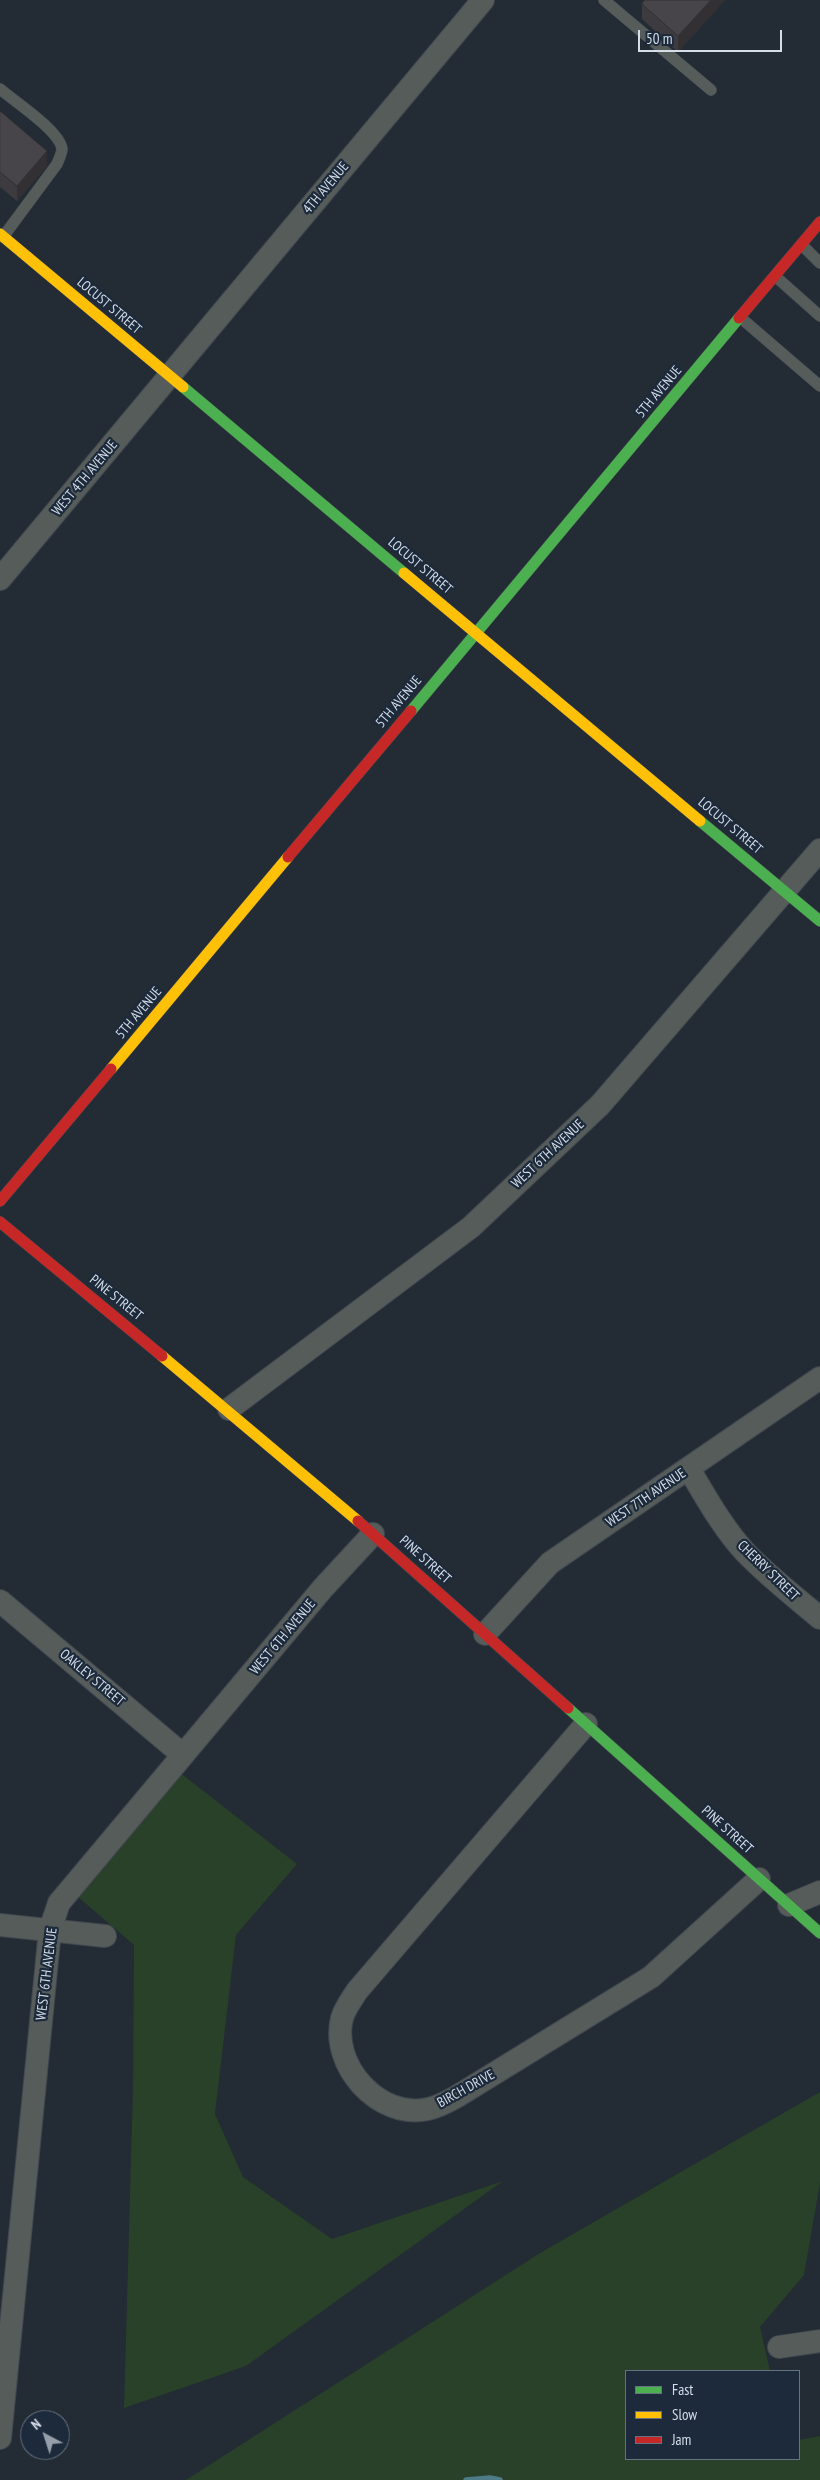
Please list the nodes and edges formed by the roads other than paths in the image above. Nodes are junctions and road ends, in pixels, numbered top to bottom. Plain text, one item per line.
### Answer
1 (483, 0) edge
2 (604, 0) edge
3 (0, 89) edge
4 (710, 90) dead end
5 (820, 222) edge
6 (2, 235) edge
7 (802, 245) junction
8 (820, 263) edge
9 (775, 276) junction
10 (820, 316) edge
11 (740, 318) junction
12 (170, 376) junction
13 (820, 386) edge
14 (0, 580) edge
15 (477, 633) junction
16 (820, 850) edge
17 (785, 892) junction
18 (820, 921) edge
19 (0, 1201) edge
20 (0, 1222) edge
21 (820, 1378) edge
22 (229, 1409) junction
23 (689, 1469) junction
24 (373, 1534) junction
25 (0, 1601) edge
26 (820, 1618) edge
27 (485, 1634) junction
28 (586, 1724) junction
29 (183, 1755) junction
30 (759, 1879) junction
31 (820, 1892) edge
32 (789, 1905) junction
33 (0, 1925) edge
34 (50, 1930) junction
35 (820, 1932) edge
36 (105, 1936) dead end
37 (7, 2286) edge
38 (820, 2340) edge
39 (779, 2347) dead end
40 (0, 2438) edge

1 - 12 street, 4TH AVENUE
2 - 4 lane
3 - 6 lane
5 - 7 street, 5TH AVENUE
6 - 12 street, LOCUST STREET
7 - 8 lane
7 - 9 street, 5TH AVENUE
9 - 10 lane
9 - 11 street, 5TH AVENUE
11 - 13 lane
11 - 15 street, 5TH AVENUE
12 - 14 street, WEST 4TH AVENUE
12 - 15 street, LOCUST STREET
15 - 17 street, LOCUST STREET
15 - 19 street, 5TH AVENUE
16 - 17 street, WEST 6TH AVENUE
17 - 18 street, LOCUST STREET
17 - 22 street, WEST 6TH AVENUE
20 - 22 street, PINE STREET
21 - 23 street, WEST 7TH AVENUE
22 - 24 street, PINE STREET
23 - 26 street, CHERRY STREET
23 - 27 street, WEST 7TH AVENUE
24 - 27 street, PINE STREET
24 - 29 street, WEST 6TH AVENUE
25 - 29 street, OAKLEY STREET
27 - 28 street, PINE STREET
28 - 30 street, PINE STREET
28 - 30 street, BIRCH DRIVE
29 - 34 street, WEST 6TH AVENUE
30 - 32 street, PINE STREET
31 - 32 street
32 - 35 street, PINE STREET
33 - 34 street
34 - 36 street
34 - 37 street, WEST 6TH AVENUE
37 - 40 street, WEST 6TH AVENUE
38 - 39 street

